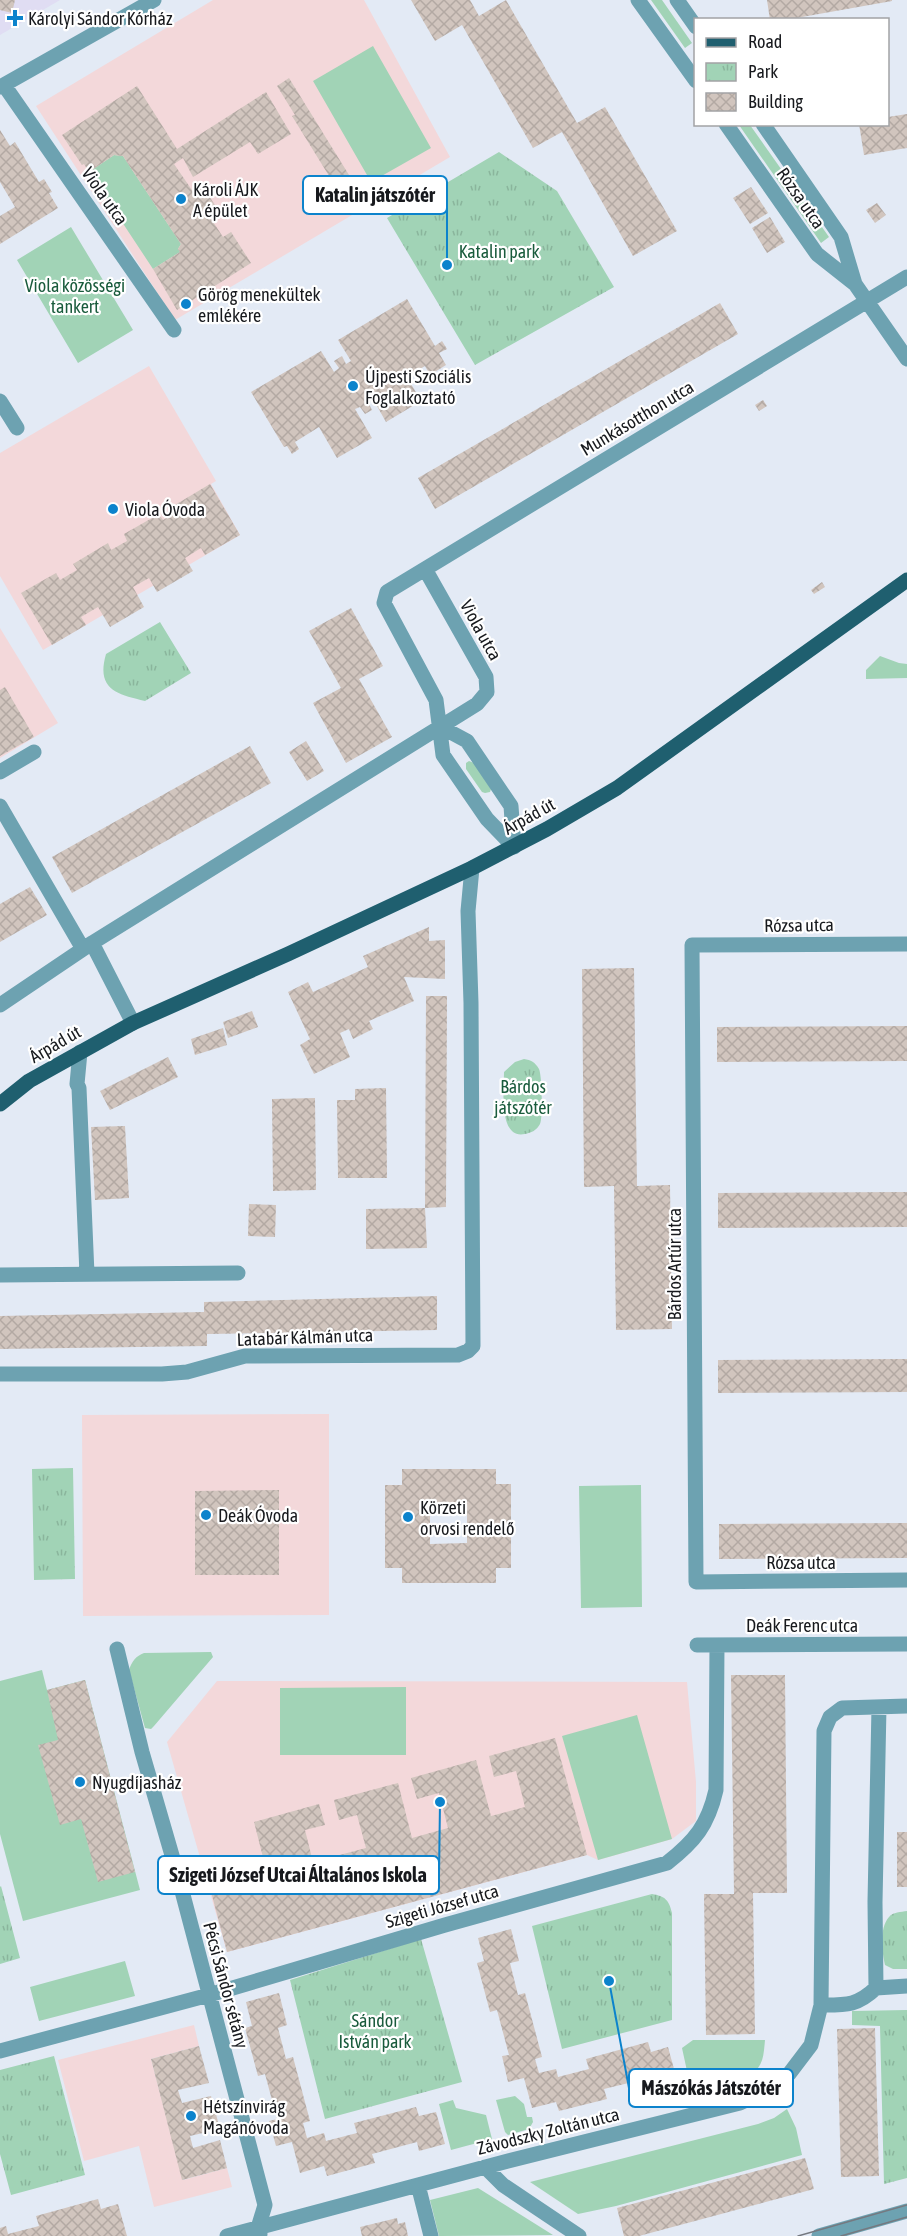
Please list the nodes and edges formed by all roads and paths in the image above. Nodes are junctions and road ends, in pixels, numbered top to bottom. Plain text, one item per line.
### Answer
1 (154, 0) edge
2 (638, 0) edge
3 (676, 0) edge
4 (694, 24) edge
5 (694, 78) edge
6 (2, 86) edge
7 (727, 126) edge
8 (764, 126) edge
9 (907, 277) edge
10 (855, 284) junction
11 (867, 302) junction
12 (174, 330) dead end
13 (907, 358) edge
14 (0, 401) edge
15 (17, 428) dead end
16 (425, 569) junction
17 (907, 580) edge
18 (446, 724) junction
19 (34, 752) dead end
20 (0, 772) edge
21 (0, 806) edge
22 (514, 848) junction
23 (472, 868) junction
24 (907, 944) edge
25 (692, 945) joint
26 (87, 946) junction
27 (0, 1005) edge
28 (133, 1023) junction
29 (80, 1052) junction
30 (0, 1104) edge
31 (238, 1273) dead end
32 (87, 1274) junction
33 (0, 1275) edge
34 (0, 1374) edge
35 (907, 1580) edge
36 (696, 1582) joint
37 (907, 1644) edge
38 (697, 1645) dead end
39 (717, 1645) junction
40 (117, 1648) dead end
41 (907, 1706) edge
42 (879, 1707) junction
43 (907, 1986) edge
44 (876, 1988) junction
45 (209, 1995) junction
46 (821, 2006) junction
47 (0, 2050) edge
48 (485, 2167) junction
49 (418, 2185) junction
50 (907, 2211) edge
51 (259, 2232) edge
52 (227, 2236) edge
53 (431, 2236) edge
54 (579, 2236) edge
55 (819, 2236) edge

1 - 6 street
2 - 5 street
3 - 4 street
6 - 12 street, Viola utca
7 - 10 street, Rózsa utca
8 - 10 street, Rózsa utca
9 - 11 street, Munkásotthon utca
10 - 11 street, Rózsa utca
11 - 13 street, Rózsa utca
11 - 16 street, Munkásotthon utca
14 - 15 street
16 - 18 street, Viola utca
16 - 18 street, Munkásotthon utca
17 - 22 main road, Árpád út
18 - 22 street
18 - 22 street
18 - 26 street
19 - 20 street
21 - 26 street
22 - 23 main road, Árpád út
23 - 28 main road, Árpád út
23 - 34 street, Latabár Kálmán utca
24 - 25 street, Rózsa utca
25 - 36 street, Bárdos Artúr utca
26 - 27 street
26 - 28 street
28 - 29 main road, Árpád út
29 - 30 main road, Árpád út
29 - 32 street
31 - 32 street
32 - 33 street
35 - 36 street, Rózsa utca
37 - 39 street, Deák Ferenc utca
38 - 39 street, Deák Ferenc utca
39 - 45 street, Szigeti József utca
40 - 45 street, Pécsi Sándor sétány
41 - 42 street, Závodszky Zoltán utca
42 - 44 street
42 - 46 street, Závodszky Zoltán utca
43 - 44 street
44 - 46 street
45 - 47 street, Szigeti József utca
45 - 51 street, Pécsi Sándor sétány
46 - 48 street, Závodszky Zoltán utca
48 - 49 street, Závodszky Zoltán utca
48 - 54 street
49 - 51 street, Závodszky Zoltán utca
49 - 53 street
50 - 55 street
51 - 52 street, Závodszky Zoltán utca

